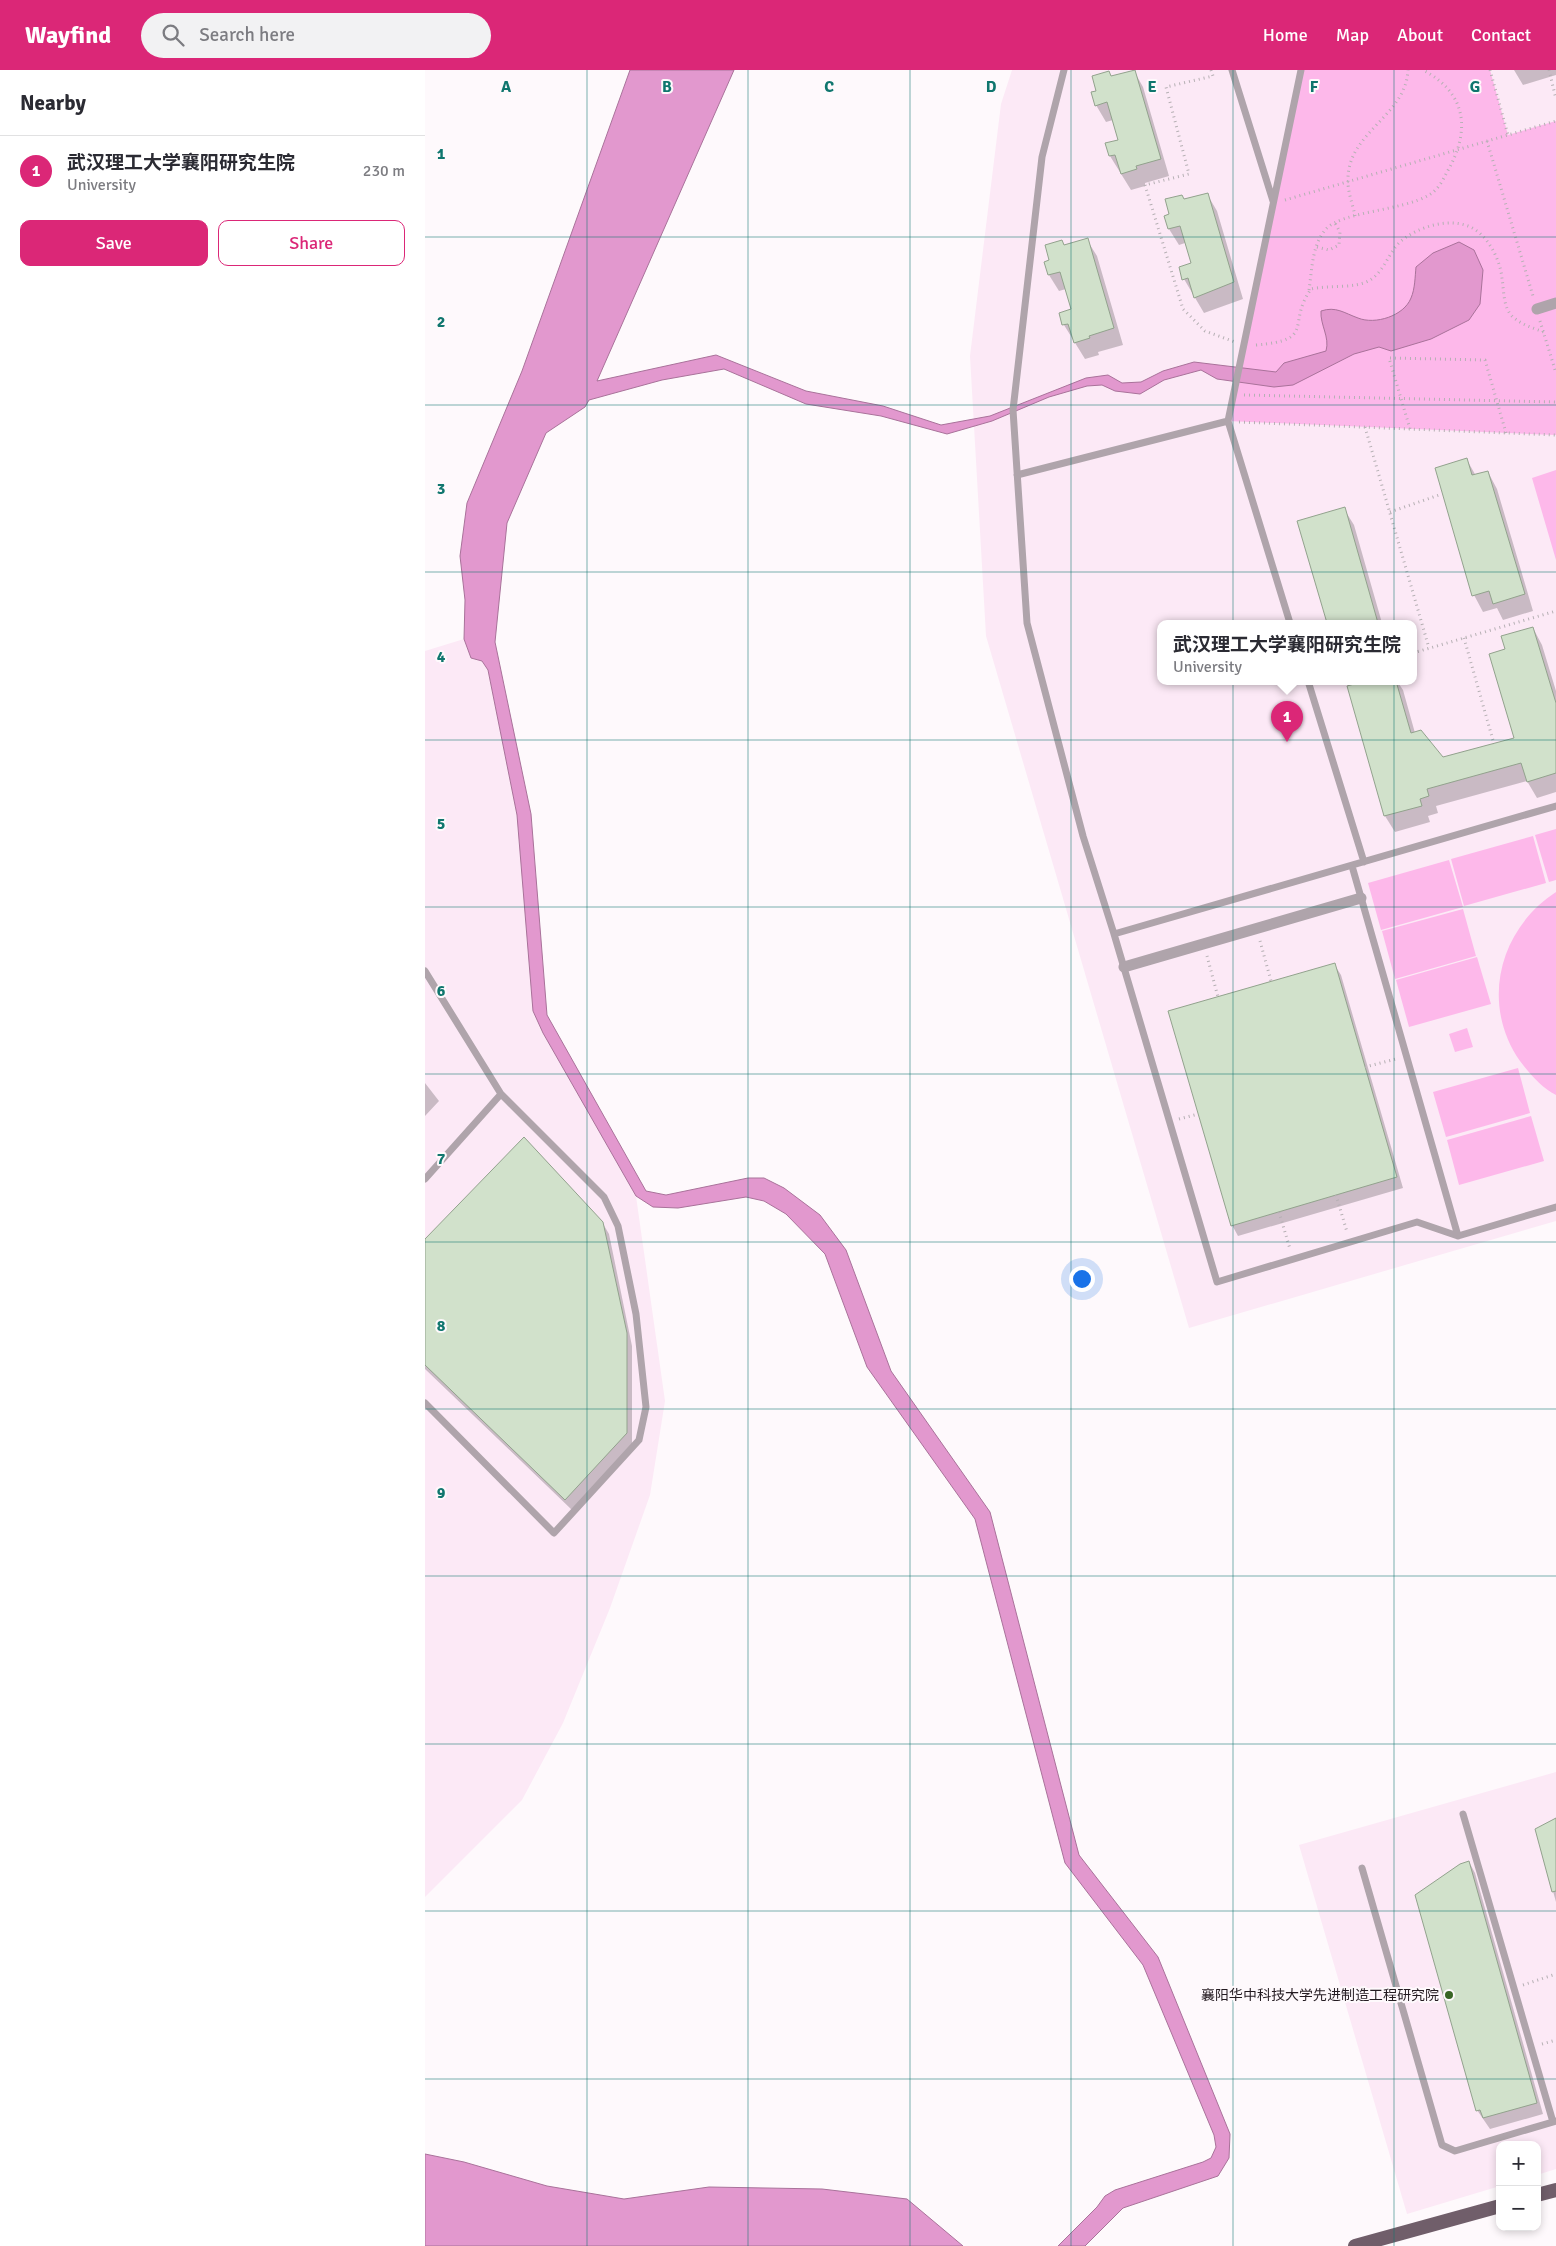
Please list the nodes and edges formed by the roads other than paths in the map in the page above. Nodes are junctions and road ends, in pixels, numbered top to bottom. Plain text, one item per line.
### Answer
1 (1064, 70) edge
2 (1233, 70) edge
3 (1301, 70) edge
4 (1273, 204) junction
5 (1556, 303) edge
6 (1537, 309) road end
7 (1228, 422) junction
8 (1017, 475) junction
9 (1290, 620) edge
10 (1309, 685) edge
11 (1556, 806) edge
12 (1364, 862) junction
13 (1352, 866) junction
14 (1361, 898) junction
15 (1114, 934) junction
16 (1124, 967) junction
17 (425, 971) edge
18 (501, 1094) junction
19 (425, 1179) edge
20 (1556, 1207) edge
21 (1458, 1236) junction
22 (425, 1403) edge
23 (1463, 1814) dead end
24 (1362, 1868) dead end
25 (1555, 2122) edge
26 (1556, 2190) edge
27 (1541, 2194) edge
28 (1496, 2207) edge
29 (1355, 2246) edge

1 - 8 lane
2 - 4 lane
3 - 4 lane
4 - 7 lane
5 - 6 street
7 - 8 lane
7 - 9 lane
8 - 15 lane
10 - 12 lane
11 - 12 lane
12 - 13 lane
13 - 14 lane
13 - 15 lane
14 - 16 street
14 - 21 lane
15 - 16 lane
16 - 21 lane
17 - 18 lane
18 - 19 lane
18 - 22 lane
20 - 21 lane
23 - 25 lane
24 - 25 lane
26 - 27 main road
28 - 29 main road

